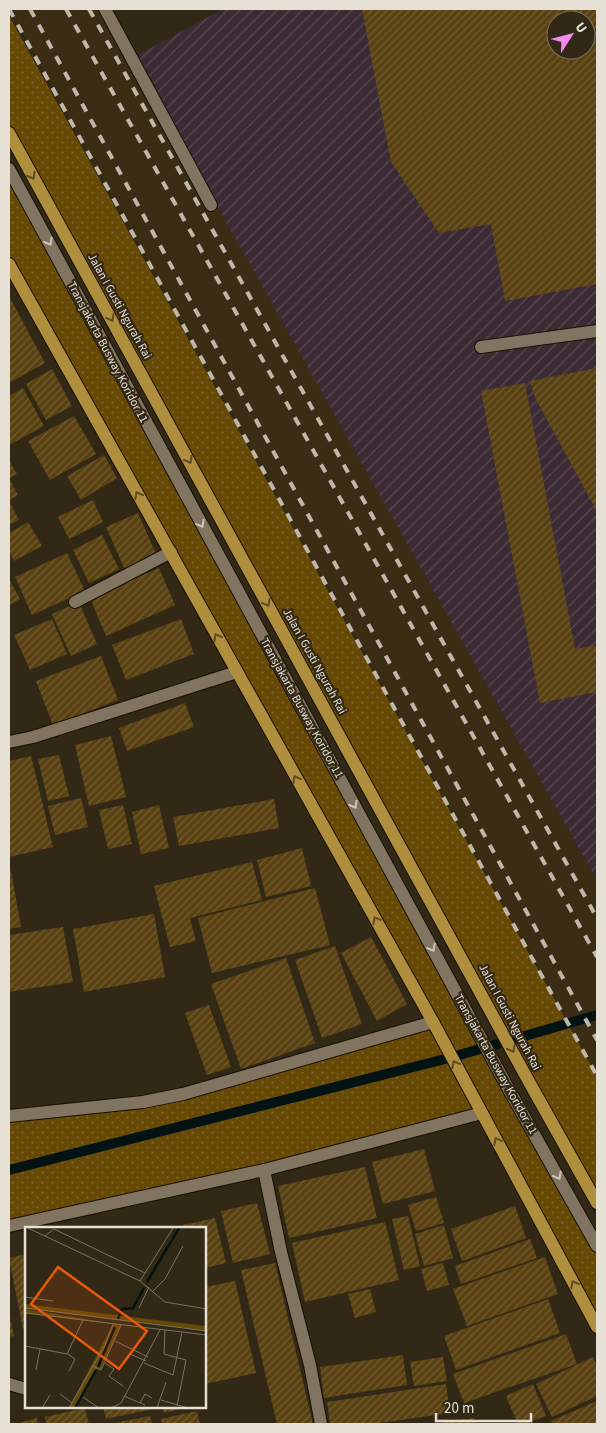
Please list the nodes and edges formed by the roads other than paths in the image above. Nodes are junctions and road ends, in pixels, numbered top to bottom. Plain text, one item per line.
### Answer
1 (105, 9) edge
2 (9, 133) edge
3 (9, 169) edge
4 (211, 205) dead end
5 (10, 269) edge
6 (597, 331) edge
7 (481, 347) dead end
8 (171, 552) junction
9 (75, 602) dead end
10 (237, 672) junction
11 (9, 742) edge
12 (433, 1022) junction
13 (482, 1113) junction
14 (9, 1116) edge
15 (264, 1170) junction
16 (597, 1203) edge
17 (9, 1226) edge
18 (597, 1246) edge
19 (597, 1327) edge
20 (9, 1384) edge
21 (25, 1389) edge
22 (321, 1424) edge

1 - 4 street
2 -> 16 main road, Jalan I Gusti Ngurah Rai
3 -> 18 street, Transjakarta Busway Koridor 11
8 -> 5 main road
6 - 7 street
8 - 9 street
10 -> 8 main road
10 - 11 street
12 -> 10 main road
13 -> 12 main road
12 - 14 street
13 - 15 street
19 -> 13 main road
15 - 17 street
15 - 22 street
20 - 21 street

